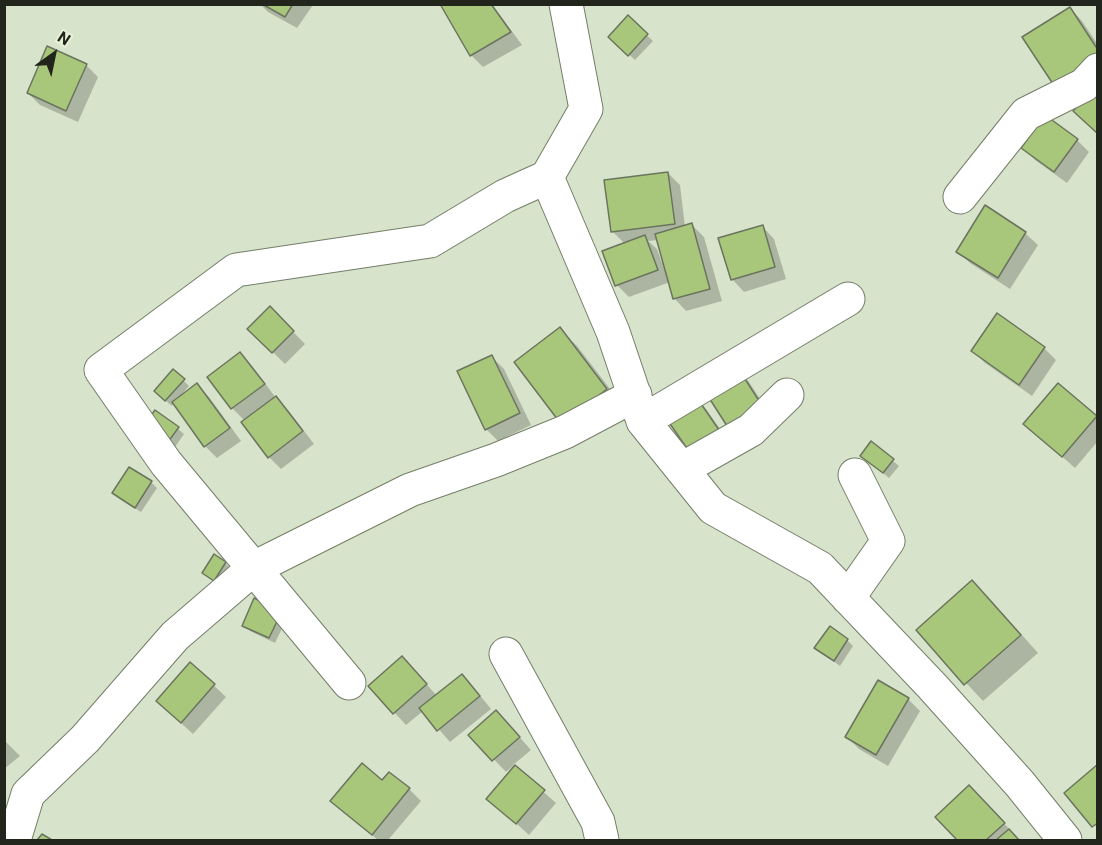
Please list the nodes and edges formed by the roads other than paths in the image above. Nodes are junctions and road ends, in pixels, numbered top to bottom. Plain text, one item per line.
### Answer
1 (566, 4) edge
2 (1098, 70) edge
3 (547, 177) junction
4 (960, 197) dead end
5 (848, 299) dead end
6 (787, 395) dead end
7 (639, 408) junction
8 (680, 467) junction
9 (855, 475) dead end
10 (254, 568) junction
11 (848, 598) junction
12 (506, 654) dead end
13 (349, 683) dead end
14 (14, 840) edge
15 (602, 840) edge
16 (1065, 840) edge

1 - 3 street
2 - 4 street
3 - 7 street
3 - 10 street
5 - 7 street
6 - 8 street
7 - 8 street
7 - 10 street
8 - 11 street
9 - 11 street
10 - 13 street
10 - 14 street
11 - 16 street
12 - 15 street

